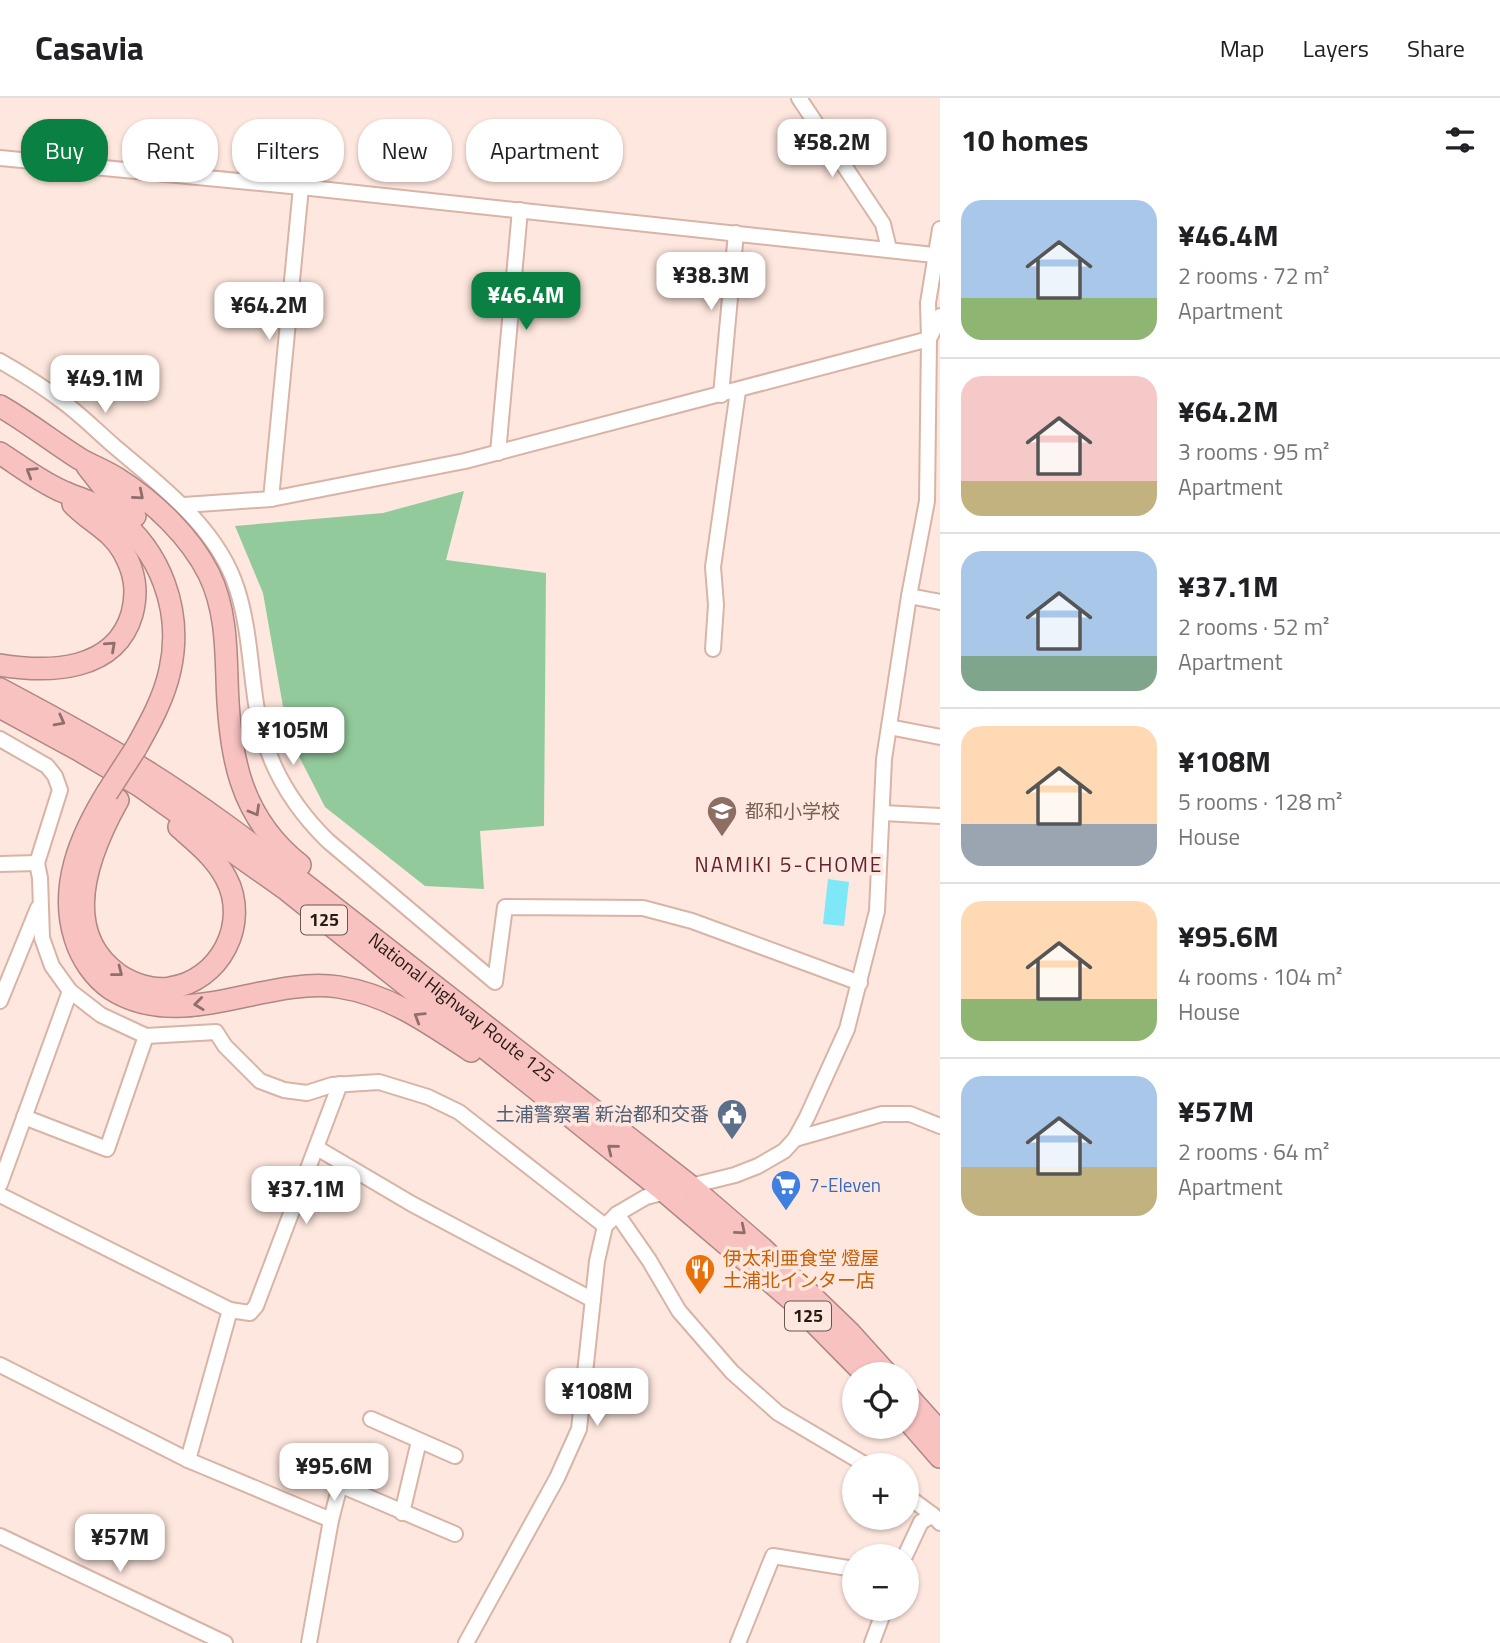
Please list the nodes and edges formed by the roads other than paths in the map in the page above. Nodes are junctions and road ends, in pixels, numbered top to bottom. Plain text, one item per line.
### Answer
1 (799, 98) edge
2 (0, 158) edge
3 (301, 187) junction
4 (520, 210) junction
5 (940, 229) edge
6 (736, 233) junction
7 (889, 249) junction
8 (934, 255) junction
9 (940, 316) edge
10 (929, 339) junction
11 (928, 359) junction
12 (0, 360) edge
13 (940, 378) edge
14 (737, 391) junction
15 (721, 395) junction
16 (0, 406) edge
17 (0, 453) edge
18 (498, 453) junction
19 (81, 459) junction
20 (62, 492) junction
21 (271, 499) junction
22 (184, 505) junction
23 (909, 596) junction
24 (940, 602) edge
25 (713, 649) dead end
26 (0, 665) edge
27 (0, 689) edge
28 (0, 707) edge
29 (889, 727) junction
30 (940, 737) edge
31 (0, 739) edge
32 (78, 748) junction
33 (142, 751) junction
34 (113, 797) junction
35 (883, 813) junction
36 (940, 816) edge
37 (37, 863) junction
38 (0, 864) edge
39 (40, 903) junction
40 (860, 983) junction
41 (433, 986) junction
42 (70, 991) junction
43 (0, 1001) edge
44 (146, 1036) junction
45 (340, 1084) junction
46 (559, 1107) junction
47 (24, 1118) junction
48 (940, 1126) edge
49 (795, 1139) junction
50 (317, 1148) junction
51 (0, 1184) edge
52 (689, 1185) junction
53 (664, 1191) junction
54 (0, 1195) edge
55 (617, 1214) junction
56 (605, 1226) junction
57 (593, 1300) junction
58 (230, 1310) junction
59 (853, 1362) edge
60 (876, 1362) edge
61 (0, 1365) edge
62 (919, 1409) edge
63 (370, 1419) dead end
64 (940, 1432) edge
65 (919, 1433) edge
66 (419, 1441) junction
67 (347, 1452) dead end
68 (846, 1453) edge
69 (455, 1456) dead end
70 (940, 1458) edge
71 (188, 1460) junction
72 (340, 1485) junction
73 (919, 1506) edge
74 (402, 1513) junction
75 (937, 1519) edge
76 (331, 1520) junction
77 (455, 1534) dead end
78 (0, 1536) edge
79 (911, 1544) edge
80 (842, 1567) edge
81 (880, 1621) edge
82 (225, 1643) edge
83 (309, 1643) edge
84 (466, 1643) edge
85 (738, 1643) edge
86 (872, 1643) edge

1 - 7 street
2 - 3 street
3 - 4 street
3 - 21 street
4 - 6 street
4 - 18 street
5 - 8 street
6 - 7 street
6 - 15 street
7 - 8 street
8 - 10 street
9 - 10 street
10 - 11 street
10 - 14 street
11 - 13 street
11 - 23 street
12 - 22 street
14 - 15 street
14 - 25 street
15 - 18 street
16 - 19 highway
20 -> 17 highway
18 - 21 street
19 - 33 highway
19 -> 41 highway
26 -> 20 highway
20 - 33 highway
21 - 22 street
22 - 40 street
23 - 24 street
23 - 29 street
27 -> 41 highway, National Highway Route 125 / 125
28 - 32 highway, National Highway Route 125 / 125
29 - 30 street
29 - 35 street
31 - 37 street
34 -> 32 highway
32 - 46 highway, National Highway Route 125 / 125
33 - 34 highway, bridge
46 -> 34 highway
35 - 36 street
35 - 40 street
37 - 38 street
37 - 39 street
39 - 42 street
39 - 43 street
40 - 49 street
41 - 52 highway, National Highway Route 125 / 125
42 - 44 street
42 - 47 street
44 - 45 street
44 - 47 street
45 - 50 street
45 - 56 street
53 -> 46 highway, National Highway Route 125 / 125
47 - 51 street
48 - 49 street
49 - 52 street
50 - 57 street
50 - 58 street
52 - 53 street
52 -> 60 highway, National Highway Route 125 / 125
53 - 55 street
53 - 59 highway, National Highway Route 125 / 125
54 - 58 street
55 - 56 street
55 - 68 street
56 - 57 street
57 - 84 street
58 - 71 street
61 - 71 street
62 - 64 highway
63 - 66 street
65 - 70 highway
66 - 69 street
66 - 74 street
67 - 72 street
71 - 76 street
72 - 74 street
72 - 76 street
73 - 75 street
74 - 77 street
75 - 79 street
76 - 83 street
78 - 82 street
80 - 85 street
81 - 86 street

